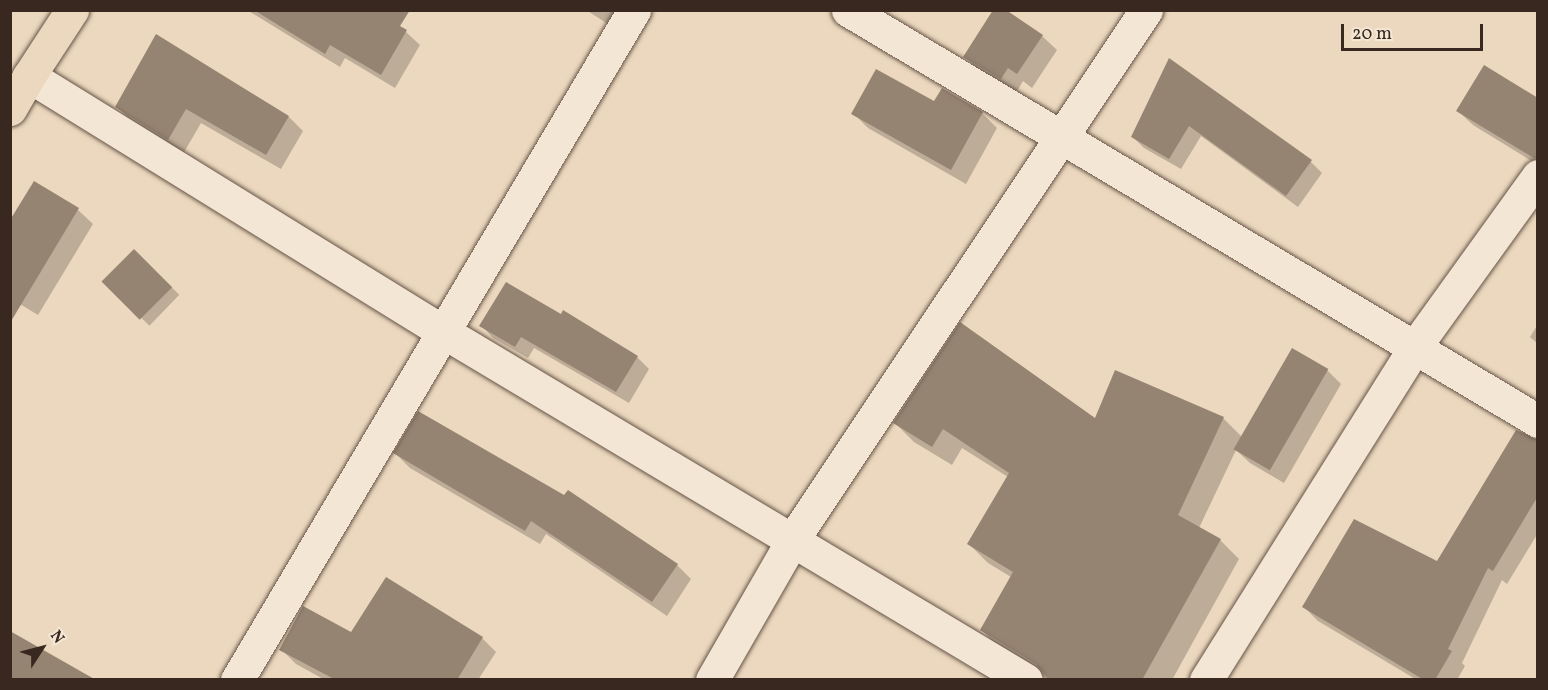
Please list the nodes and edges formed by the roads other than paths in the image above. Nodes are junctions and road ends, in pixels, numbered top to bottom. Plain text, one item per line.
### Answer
1 (72, 10) edge
2 (634, 10) edge
3 (848, 10) edge
4 (1146, 10) edge
5 (28, 76) junction
6 (10, 109) edge
7 (1062, 138) junction
8 (1538, 176) edge
9 (442, 331) junction
10 (1414, 348) junction
11 (1538, 421) edge
12 (793, 538) junction
13 (237, 680) edge
14 (712, 680) edge
15 (1026, 680) edge
16 (1206, 680) edge

1 - 5 main road
2 - 9 street
3 - 7 street
4 - 7 street
5 - 6 main road
5 - 9 street
7 - 10 street
7 - 12 street
8 - 10 street
9 - 12 street
9 - 13 street
10 - 11 street
10 - 16 street
12 - 14 street
12 - 15 street

